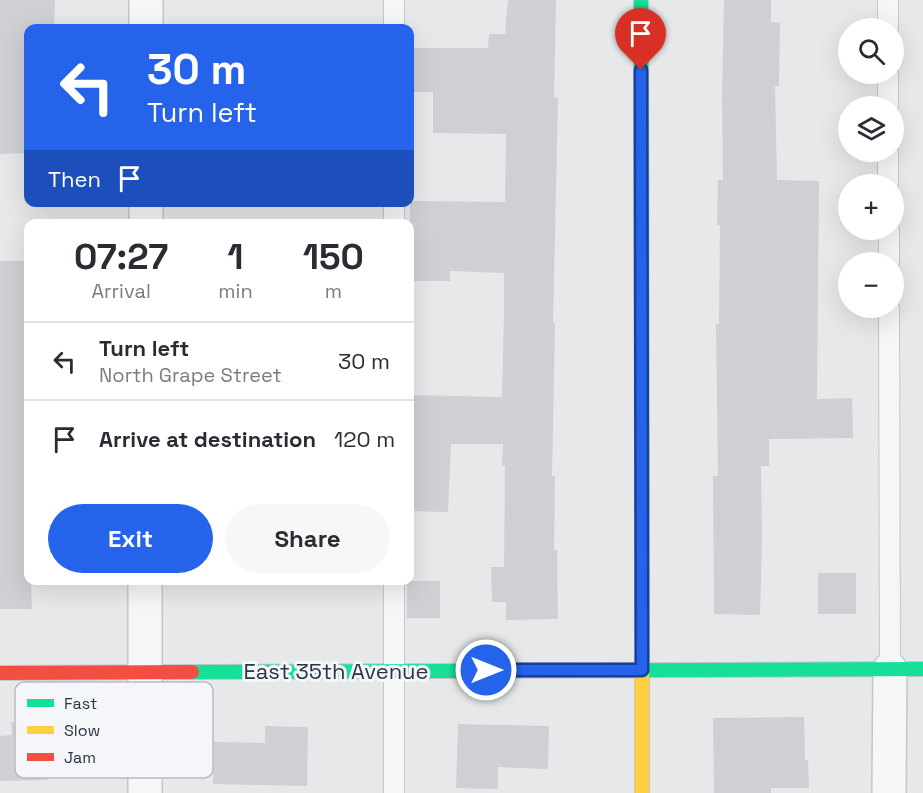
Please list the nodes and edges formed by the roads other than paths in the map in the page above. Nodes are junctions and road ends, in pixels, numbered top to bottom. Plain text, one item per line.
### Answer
1 (146, 0) edge
2 (394, 0) edge
3 (641, 0) edge
4 (888, 0) edge
5 (888, 18) edge
6 (146, 24) edge
7 (394, 24) edge
8 (889, 318) edge
9 (145, 585) edge
10 (394, 585) edge
11 (890, 669) junction
12 (923, 669) edge
13 (642, 670) junction
14 (394, 671) junction
15 (145, 672) junction
16 (0, 673) edge
17 (145, 682) edge
18 (394, 793) edge
19 (642, 793) edge
20 (889, 793) edge

1 - 6 street
2 - 7 lane
3 - 13 street
4 - 5 lane
8 - 11 lane
9 - 15 street
10 - 14 lane
11 - 12 street, East 35th Avenue
11 - 13 street, East 35th Avenue
11 - 20 street
13 - 14 street, East 35th Avenue
13 - 19 street
14 - 15 street, East 35th Avenue
14 - 18 lane
15 - 16 street, East 35th Avenue
15 - 17 street

